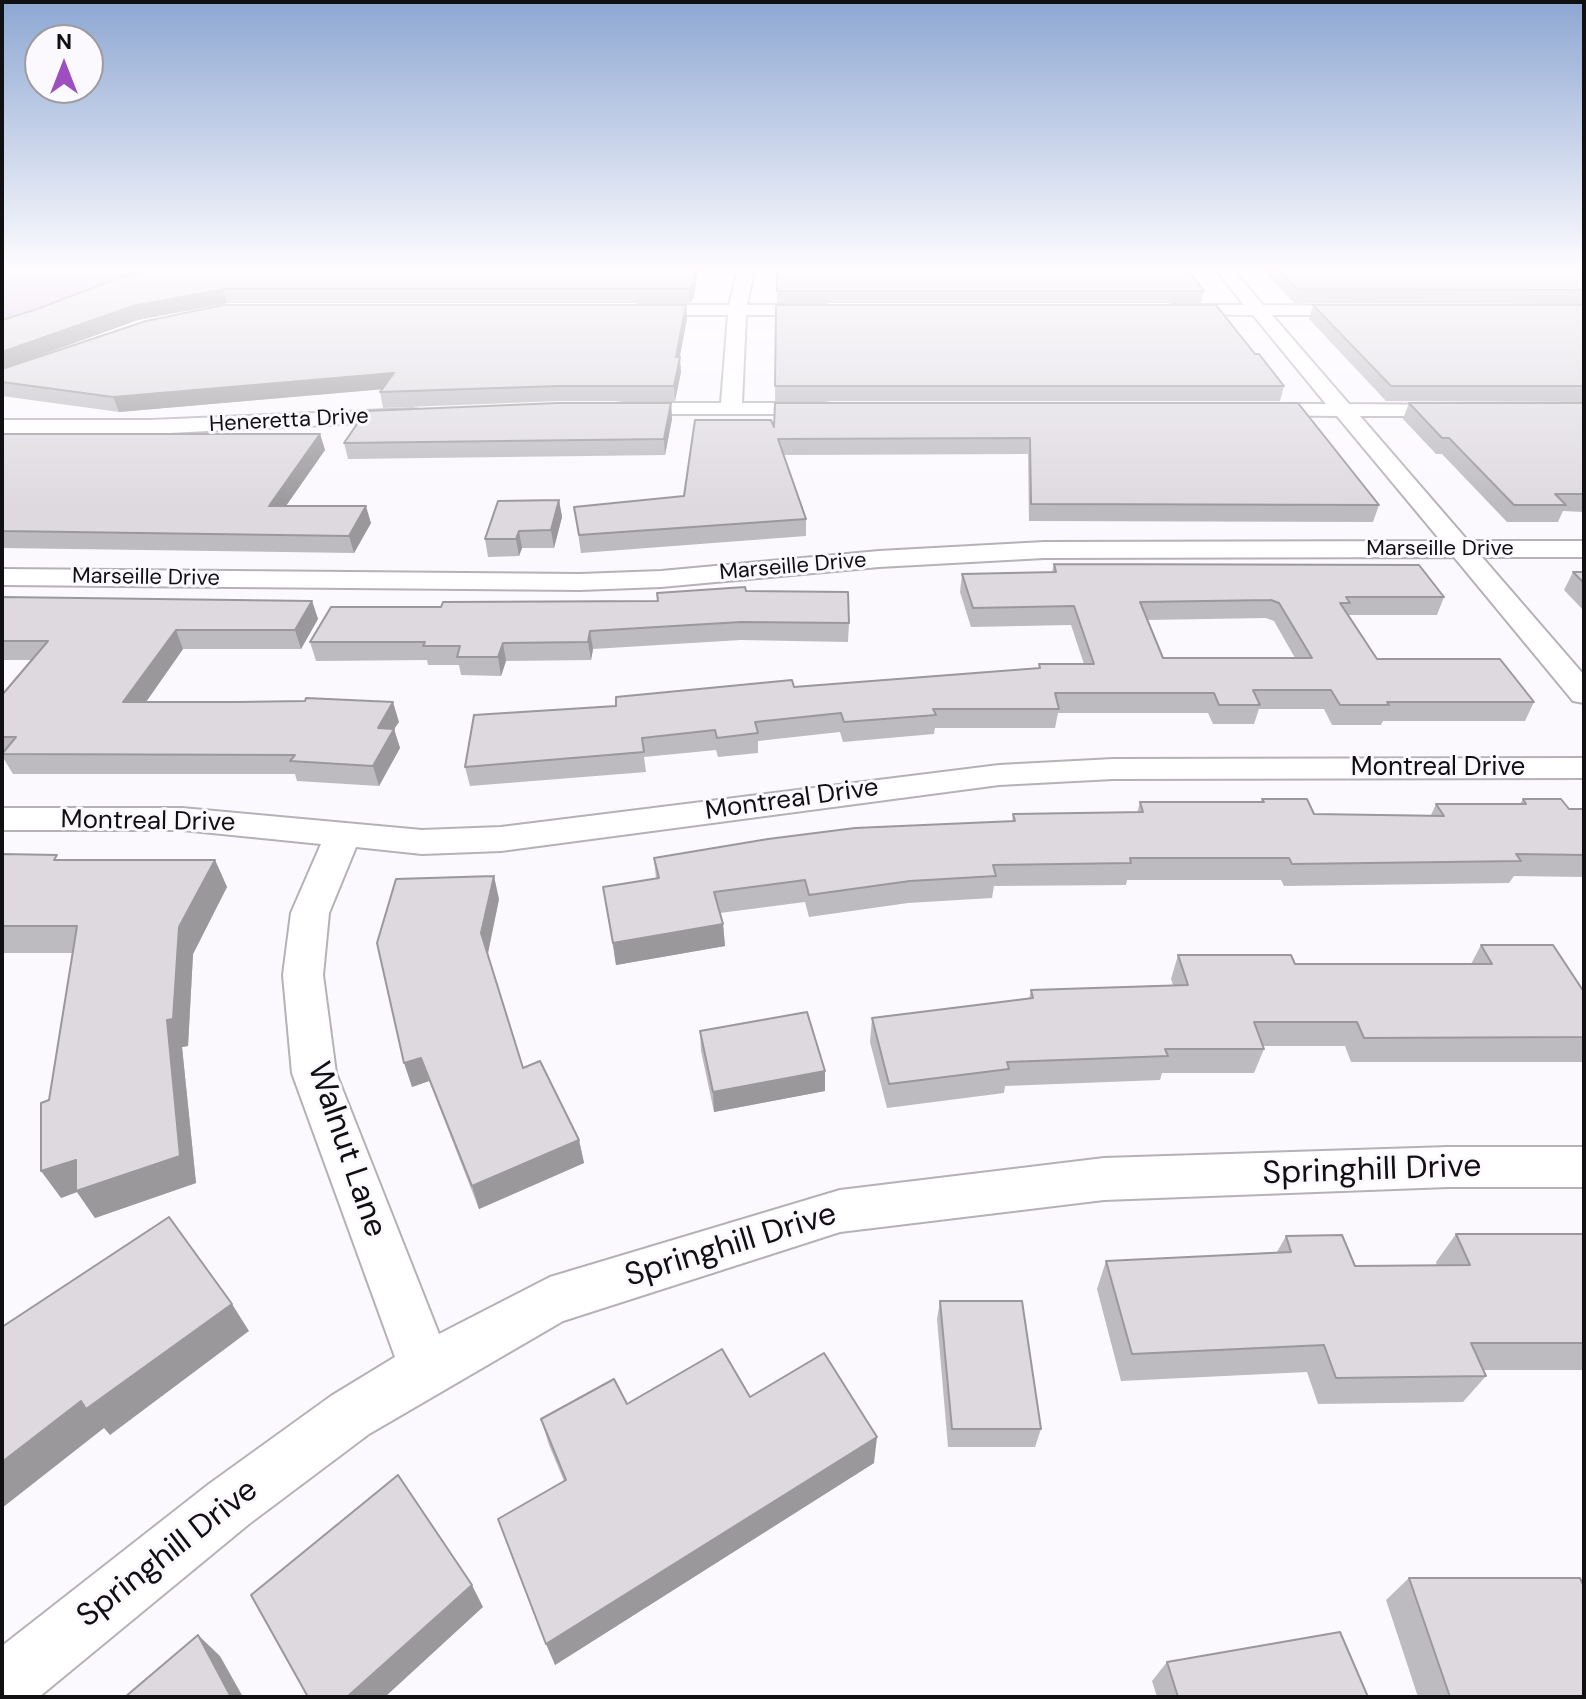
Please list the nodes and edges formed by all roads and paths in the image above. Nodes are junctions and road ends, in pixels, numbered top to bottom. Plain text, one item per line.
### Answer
1 (735, 349) edge
2 (1288, 349) edge
3 (607, 409) edge
4 (731, 409) junction
5 (840, 409) edge
6 (1231, 409) edge
7 (1340, 410) junction
8 (1477, 410) edge
9 (431, 414) edge
10 (2, 427) edge
11 (1459, 549) junction
12 (1584, 549) edge
13 (2, 577) edge
14 (1584, 694) edge
15 (1584, 768) edge
16 (2, 819) edge
17 (343, 835) junction
18 (1584, 1167) edge
19 (426, 1369) junction
20 (2, 1686) edge

1 - 4 street
2 - 7 street
3 - 4 street
4 - 5 street
6 - 7 street
7 - 8 street
7 - 11 street
9 - 10 street, Heneretta Drive
11 - 12 street, Marseille Drive
11 - 13 street, Marseille Drive
11 - 14 street
15 - 17 street, Montreal Drive
16 - 17 street, Montreal Drive
17 - 19 street, Walnut Lane
18 - 19 street, Springhill Drive
19 - 20 street, Springhill Drive

